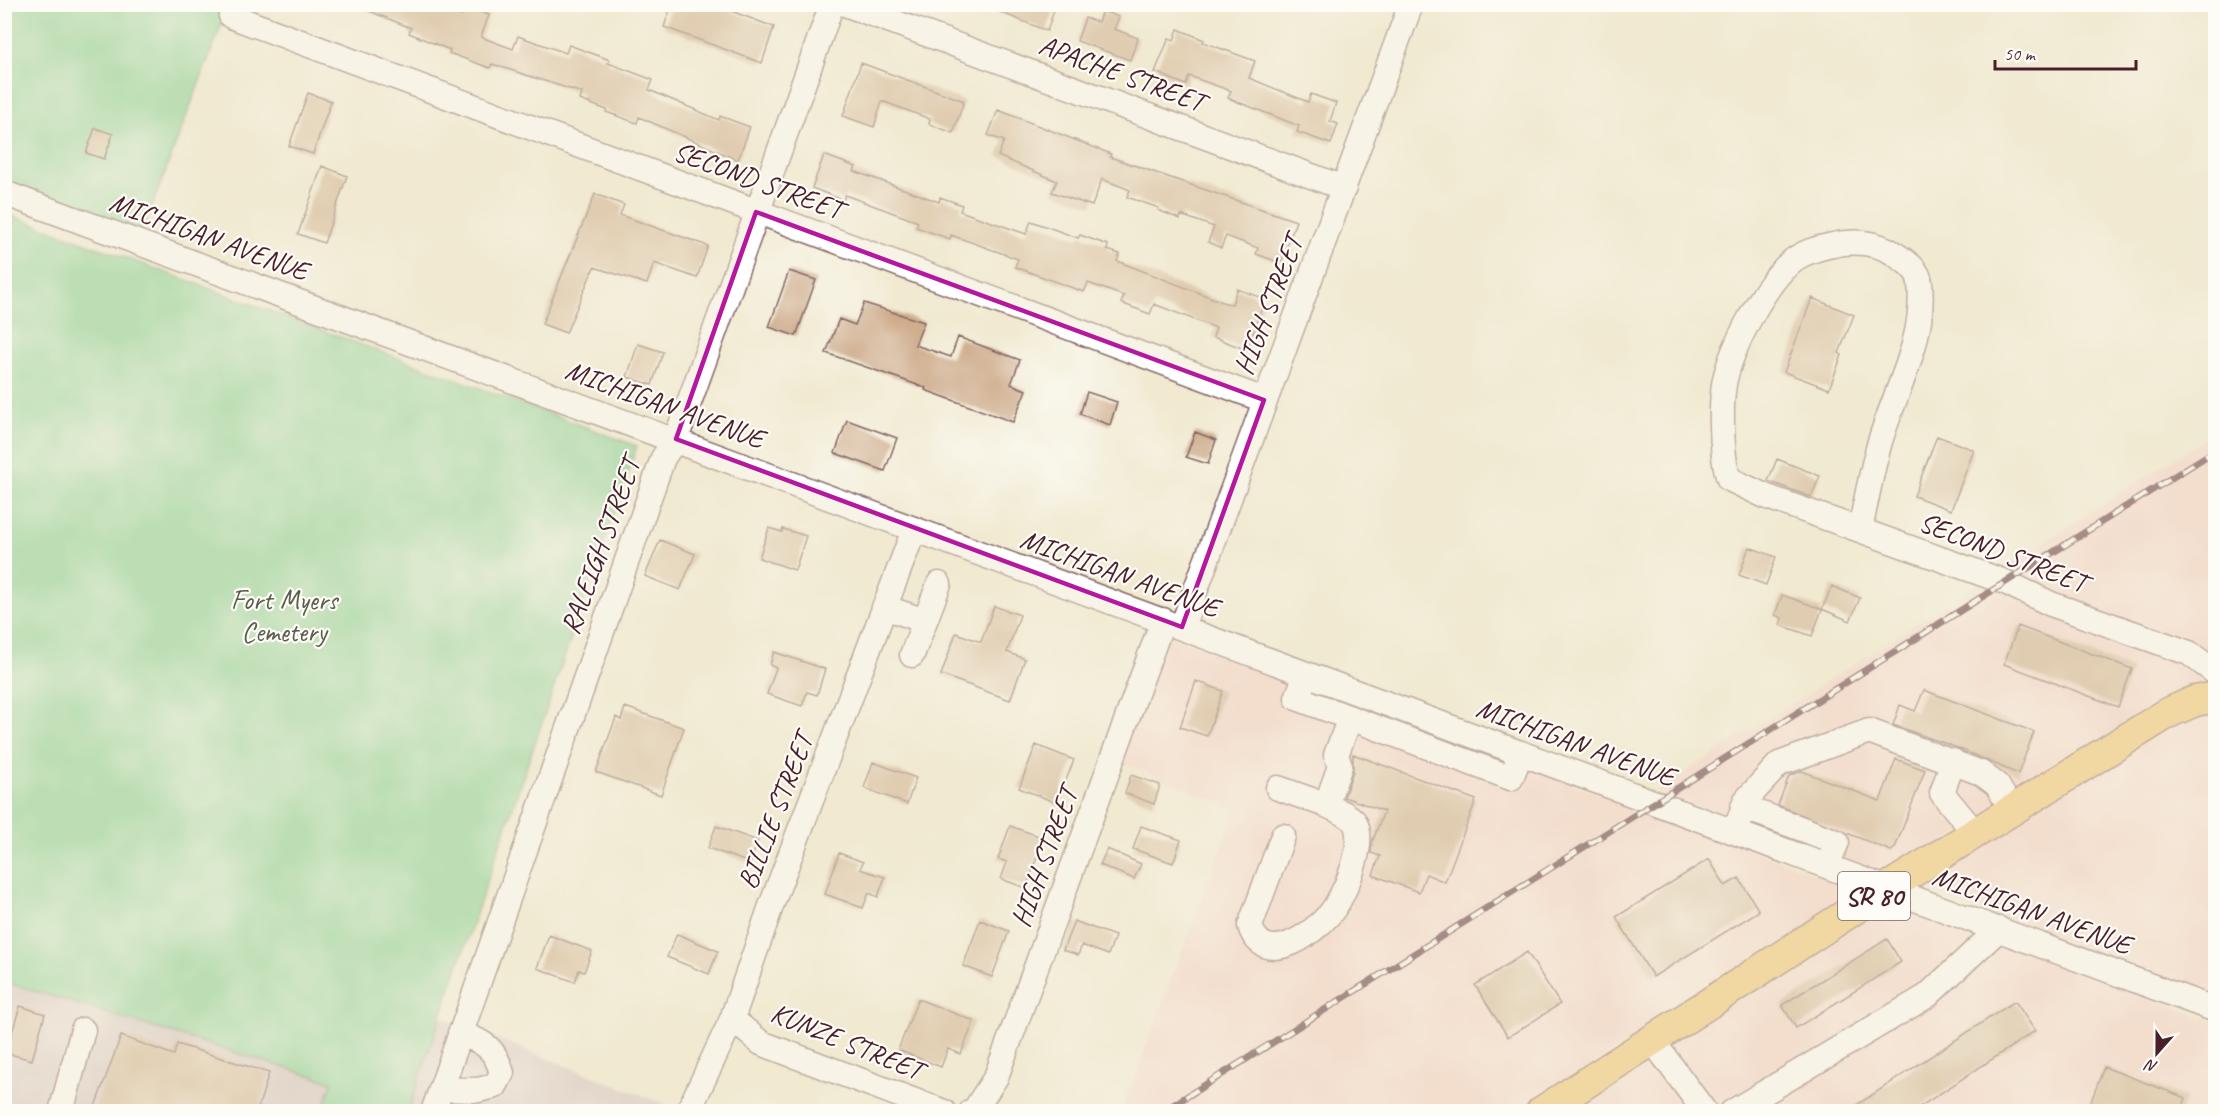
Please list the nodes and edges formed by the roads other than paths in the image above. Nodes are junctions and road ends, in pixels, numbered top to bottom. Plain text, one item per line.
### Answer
1 (832, 4) edge
2 (845, 4) edge
3 (1411, 4) edge
4 (231, 16) dead end
5 (1344, 188) junction
6 (4, 193) edge
7 (756, 212) junction
8 (1264, 400) junction
9 (676, 440) junction
10 (914, 530) junction
11 (1860, 530) junction
12 (939, 584) dead end
13 (884, 607) junction
14 (925, 621) junction
15 (1172, 624) junction
16 (912, 655) dead end
17 (2216, 673) edge
18 (1306, 674) junction
19 (2216, 697) edge
20 (1350, 718) junction
21 (1521, 753) junction
22 (1953, 761) junction
23 (1278, 788) dead end
24 (1326, 805) junction
25 (1743, 807) junction
26 (2012, 810) junction
27 (1793, 825) junction
28 (1735, 832) junction
29 (1975, 833) junction
30 (1283, 836) dead end
31 (1784, 850) junction
32 (1827, 866) junction
33 (1887, 888) junction
34 (1999, 929) junction
35 (2216, 1010) edge
36 (732, 1019) junction
37 (83, 1030) dead end
38 (459, 1035) junction
39 (1652, 1040) junction
40 (437, 1100) edge
41 (973, 1111) edge
42 (61, 1112) edge
43 (688, 1112) edge
44 (944, 1112) edge
45 (1541, 1112) edge
46 (1705, 1112) edge
47 (1732, 1112) edge

1 - 7 street, RALEIGH STREET
2 - 5 street, APACHE STREET
3 - 5 street, HIGH STREET
4 - 7 street, SECOND STREET
5 - 8 street, HIGH STREET
6 - 9 street, MICHIGAN AVENUE
7 - 8 street, SECOND STREET
7 - 9 street, RALEIGH STREET
8 - 15 street, HIGH STREET
9 - 10 street, MICHIGAN AVENUE
9 - 38 street, RALEIGH STREET
10 - 13 street, BILLIE STREET
10 - 15 street, MICHIGAN AVENUE
11 - 11 street, SECOND STREET
11 - 17 street, SECOND STREET
12 - 14 street
13 - 14 street
13 - 36 street, BILLIE STREET
14 - 16 street
15 - 18 street, MICHIGAN AVENUE
15 - 41 street, HIGH STREET
18 - 20 street
18 - 21 street, MICHIGAN AVENUE
19 - 26 main road, SR 80
20 - 21 street
20 - 24 street
21 - 28 street, MICHIGAN AVENUE
22 - 25 street
22 - 26 street
22 - 29 street
23 - 24 street
24 - 30 street
25 - 27 street
25 - 28 street
26 - 29 main road, SR 80
27 - 31 street
27 - 32 street
28 - 31 street, MICHIGAN AVENUE
29 - 33 main road, SR 80
31 - 32 street, MICHIGAN AVENUE
32 - 33 street, MICHIGAN AVENUE
33 - 34 street, MICHIGAN AVENUE
33 - 39 main road, SR 80
34 - 35 street, MICHIGAN AVENUE
34 - 47 street
36 - 43 street, BILLIE STREET
36 - 44 street, KUNZE STREET
37 - 42 street
38 - 40 street, RALEIGH STREET
38 - 40 street
39 - 45 main road, SR 80
39 - 46 street

